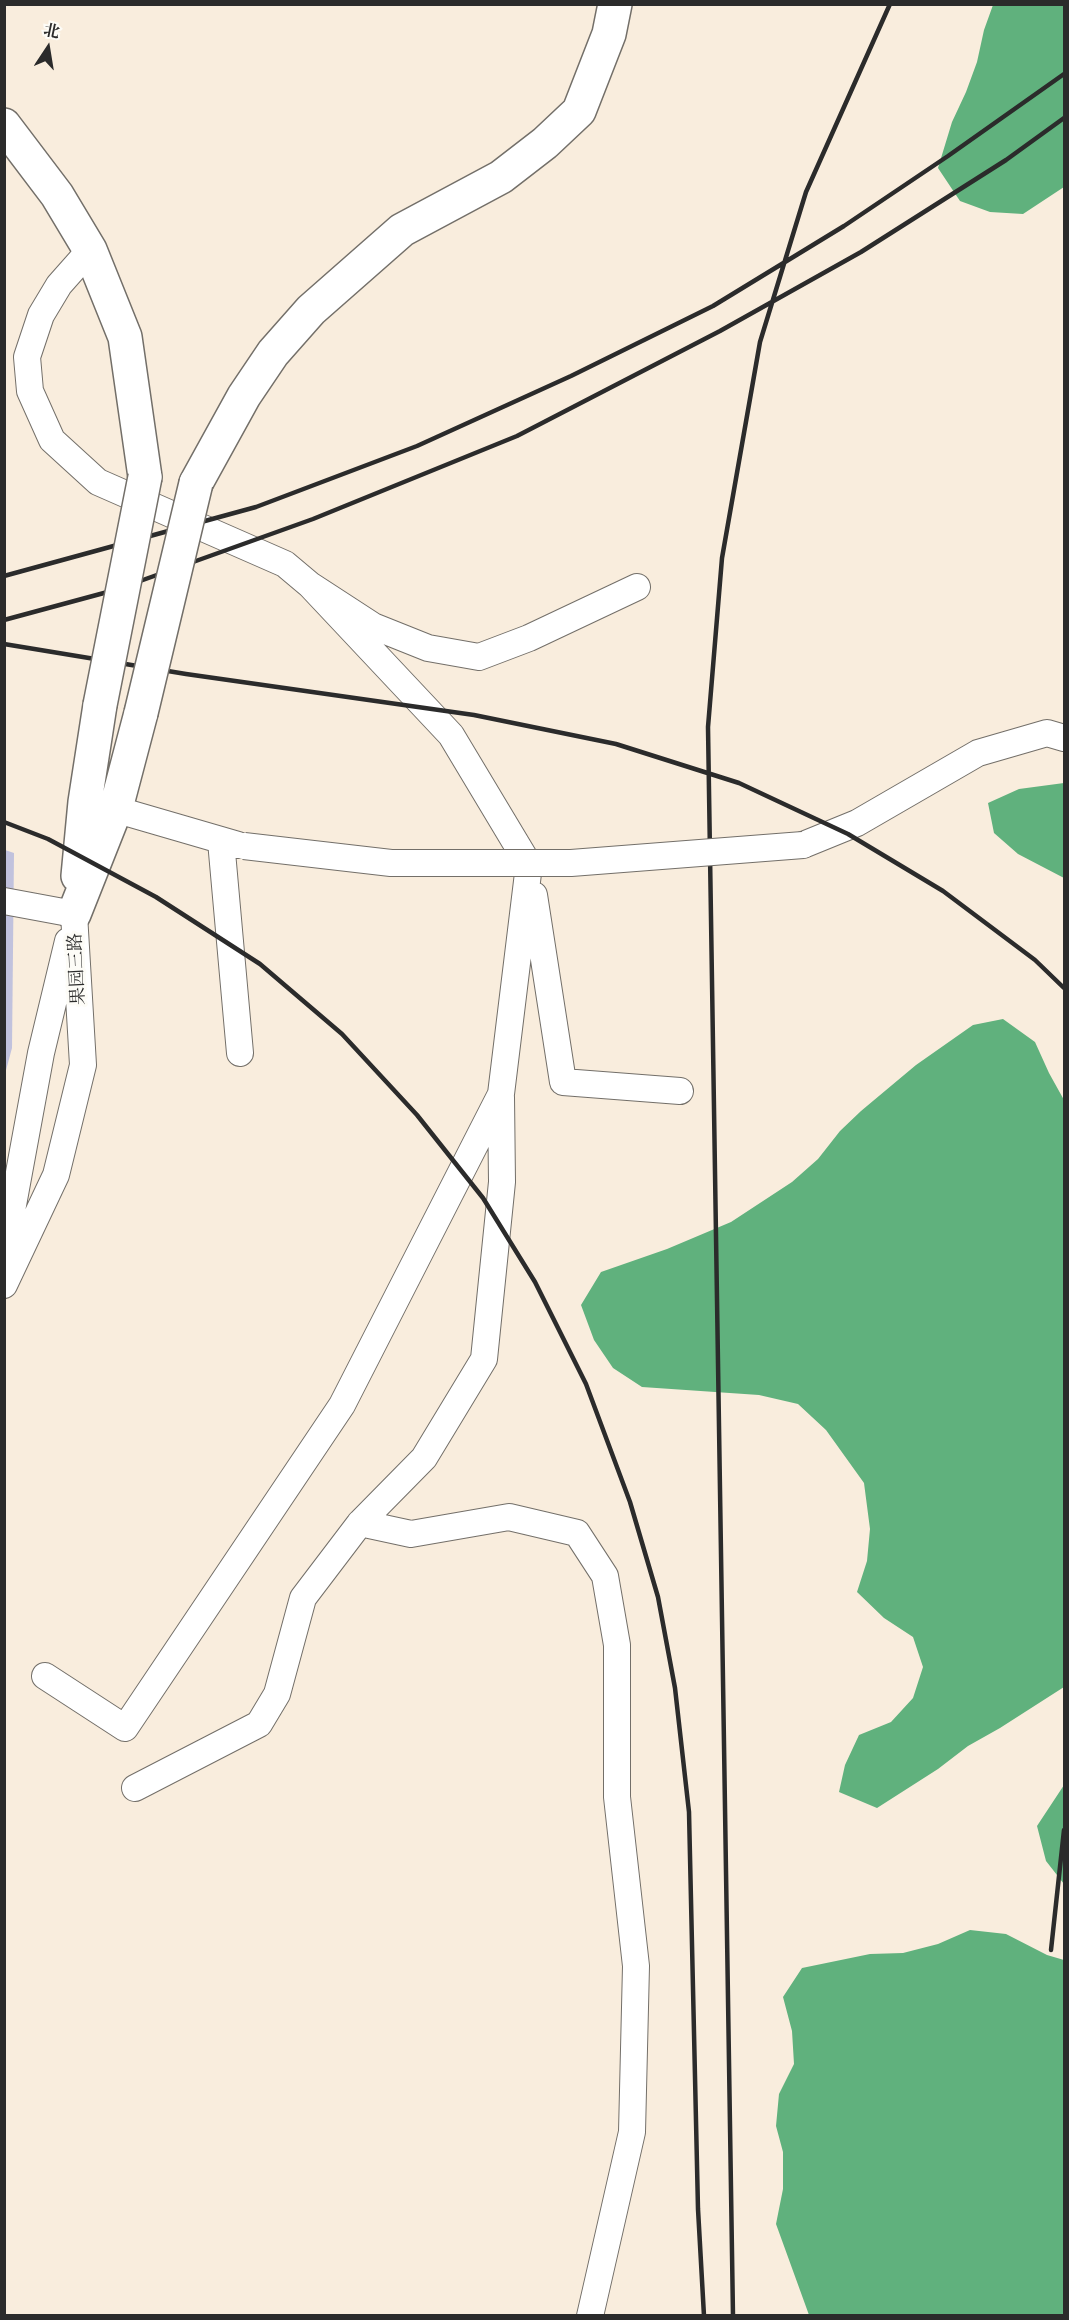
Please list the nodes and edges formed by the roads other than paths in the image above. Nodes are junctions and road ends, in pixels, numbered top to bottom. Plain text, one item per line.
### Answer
1 (615, 4) edge
2 (4, 125) edge
3 (90, 250) junction
4 (310, 585) junction
5 (637, 587) dead end
6 (1065, 738) edge
7 (101, 805) junction
8 (232, 844) junction
9 (529, 865) junction
10 (4, 902) edge
11 (74, 914) junction
12 (240, 1053) dead end
13 (680, 1091) dead end
14 (501, 1094) junction
15 (4, 1254) edge
16 (4, 1285) edge
17 (360, 1523) junction
18 (45, 1676) dead end
19 (135, 1788) dead end
20 (590, 2316) edge

1 - 7 main road, bridge
2 - 3 main road
3 - 4 street
3 - 7 main road, bridge
4 - 5 street
4 - 9 street
6 - 8 street, bridge
7 - 8 street
7 - 11 main road
8 - 12 street
9 - 13 street
9 - 14 street
10 - 11 street
11 - 15 street, 果园三路
11 - 16 street, 果园三路
14 - 17 street
14 - 18 street
17 - 19 street
17 - 20 street

